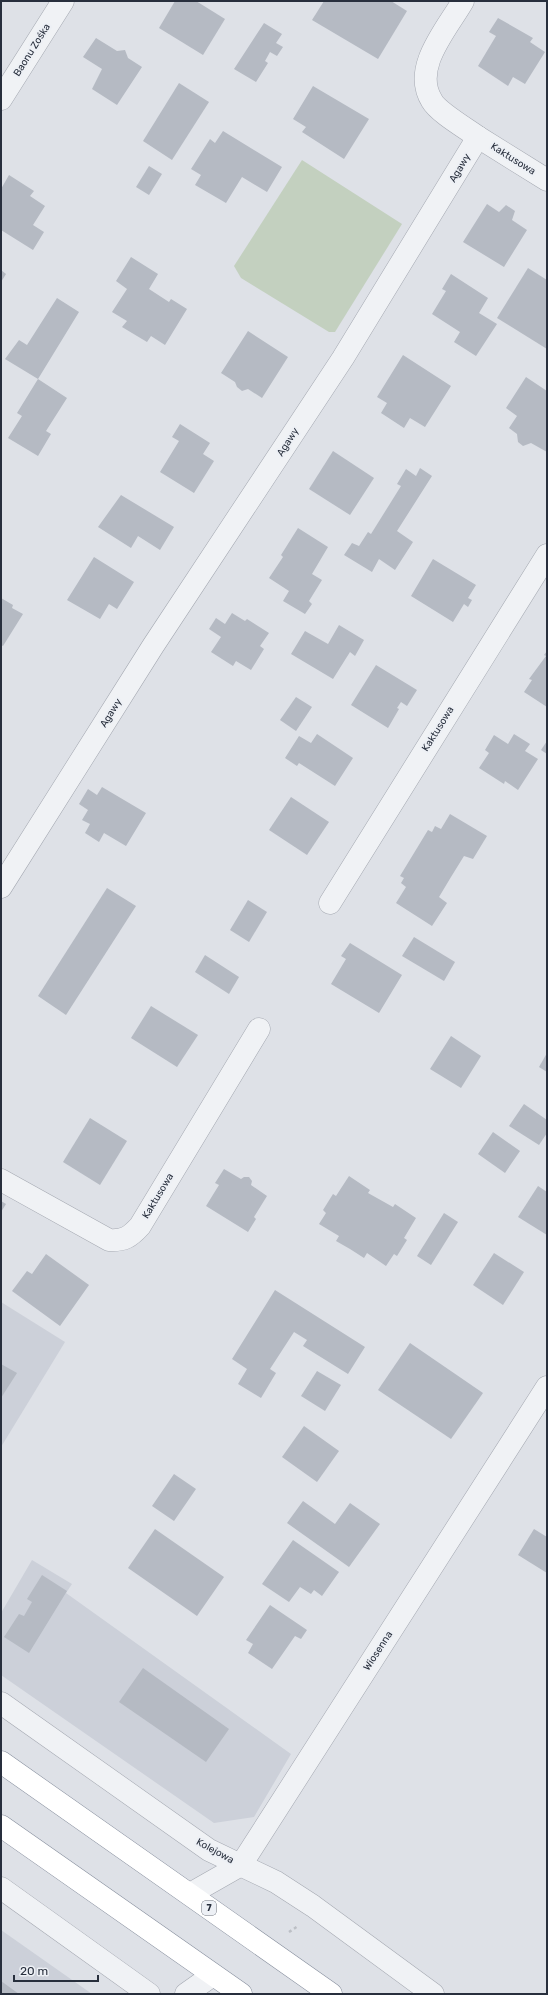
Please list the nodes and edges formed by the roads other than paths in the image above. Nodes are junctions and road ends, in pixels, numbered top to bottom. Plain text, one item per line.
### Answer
1 (63, 1) edge
2 (463, 1) edge
3 (1, 99) edge
4 (478, 137) junction
5 (547, 180) edge
6 (547, 555) edge
7 (1, 887) edge
8 (330, 903) dead end
9 (259, 1029) dead end
10 (1, 1180) edge
11 (547, 1388) edge
12 (1, 1703) edge
13 (1, 1762) edge
14 (1, 1826) edge
15 (241, 1866) junction
16 (1, 1888) edge
17 (190, 1894) junction
18 (213, 1975) junction
19 (149, 1994) edge
20 (186, 1994) edge
21 (241, 1994) edge
22 (331, 1994) edge
23 (433, 1994) edge

1 - 3 street, Baonu Zośka
2 - 4 street
4 - 5 street, Kaktusowa
4 - 7 street, Agawy
6 - 8 street, Kaktusowa
9 - 10 street, Kaktusowa
11 - 15 street, Wiosenna
12 - 15 street, Kolejowa
13 - 17 highway, 7
14 - 18 highway
15 - 17 street, Wiosenna
15 - 23 street, Kolejowa
16 - 19 street
17 - 22 highway, 7
18 - 20 street
18 - 21 highway

